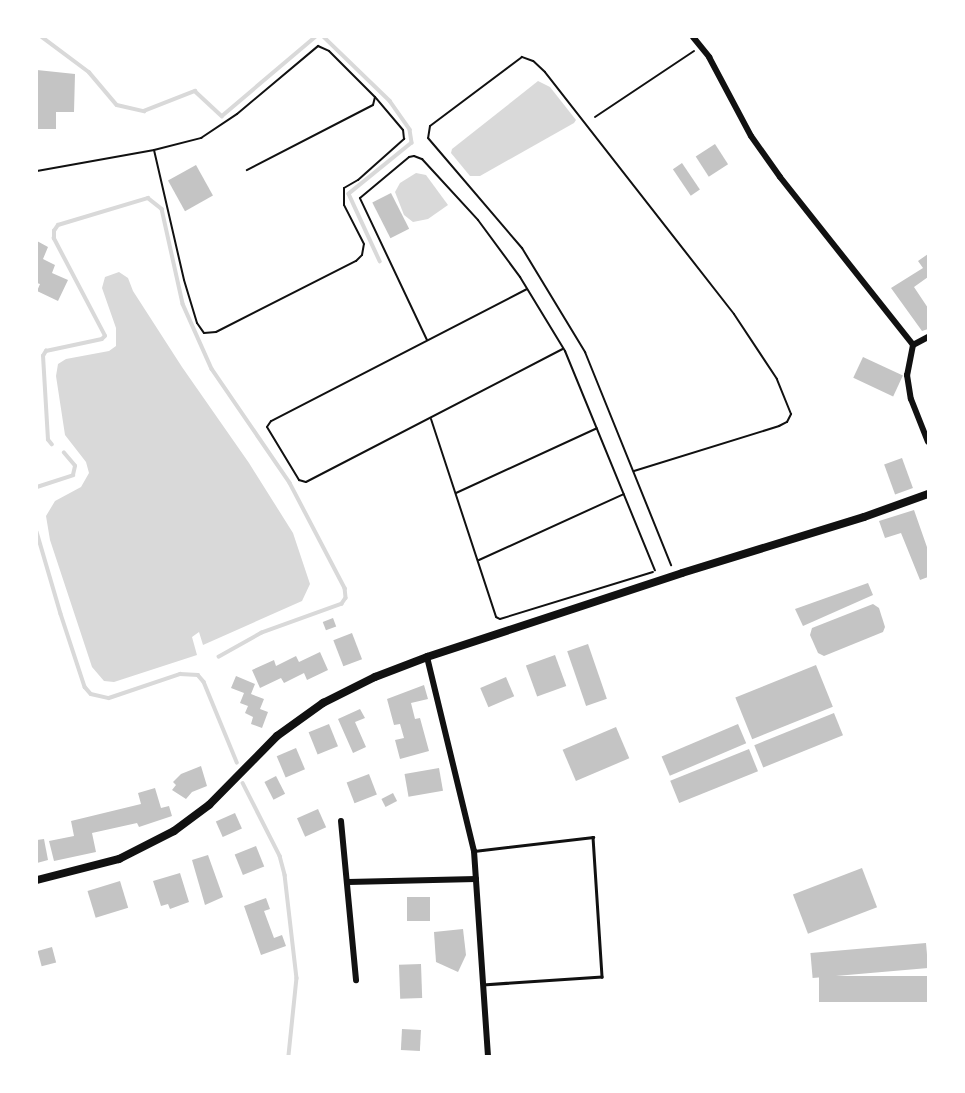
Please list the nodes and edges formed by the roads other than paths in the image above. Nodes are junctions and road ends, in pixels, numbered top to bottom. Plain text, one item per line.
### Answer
1 (693, 37) edge
2 (928, 337) edge
3 (913, 345) junction
4 (928, 442) edge
5 (928, 494) edge
6 (427, 657) junction
7 (341, 821) dead end
8 (474, 851) junction
9 (476, 879) junction
10 (37, 880) edge
11 (348, 882) junction
12 (356, 980) dead end
13 (483, 985) junction
14 (488, 1056) edge

1 - 3 street
2 - 3 street
3 - 4 street
5 - 6 street
6 - 8 street
6 - 10 street
7 - 11 street
8 - 9 street
8 - 13 lane
9 - 11 street
9 - 13 street
11 - 12 street
13 - 14 street

